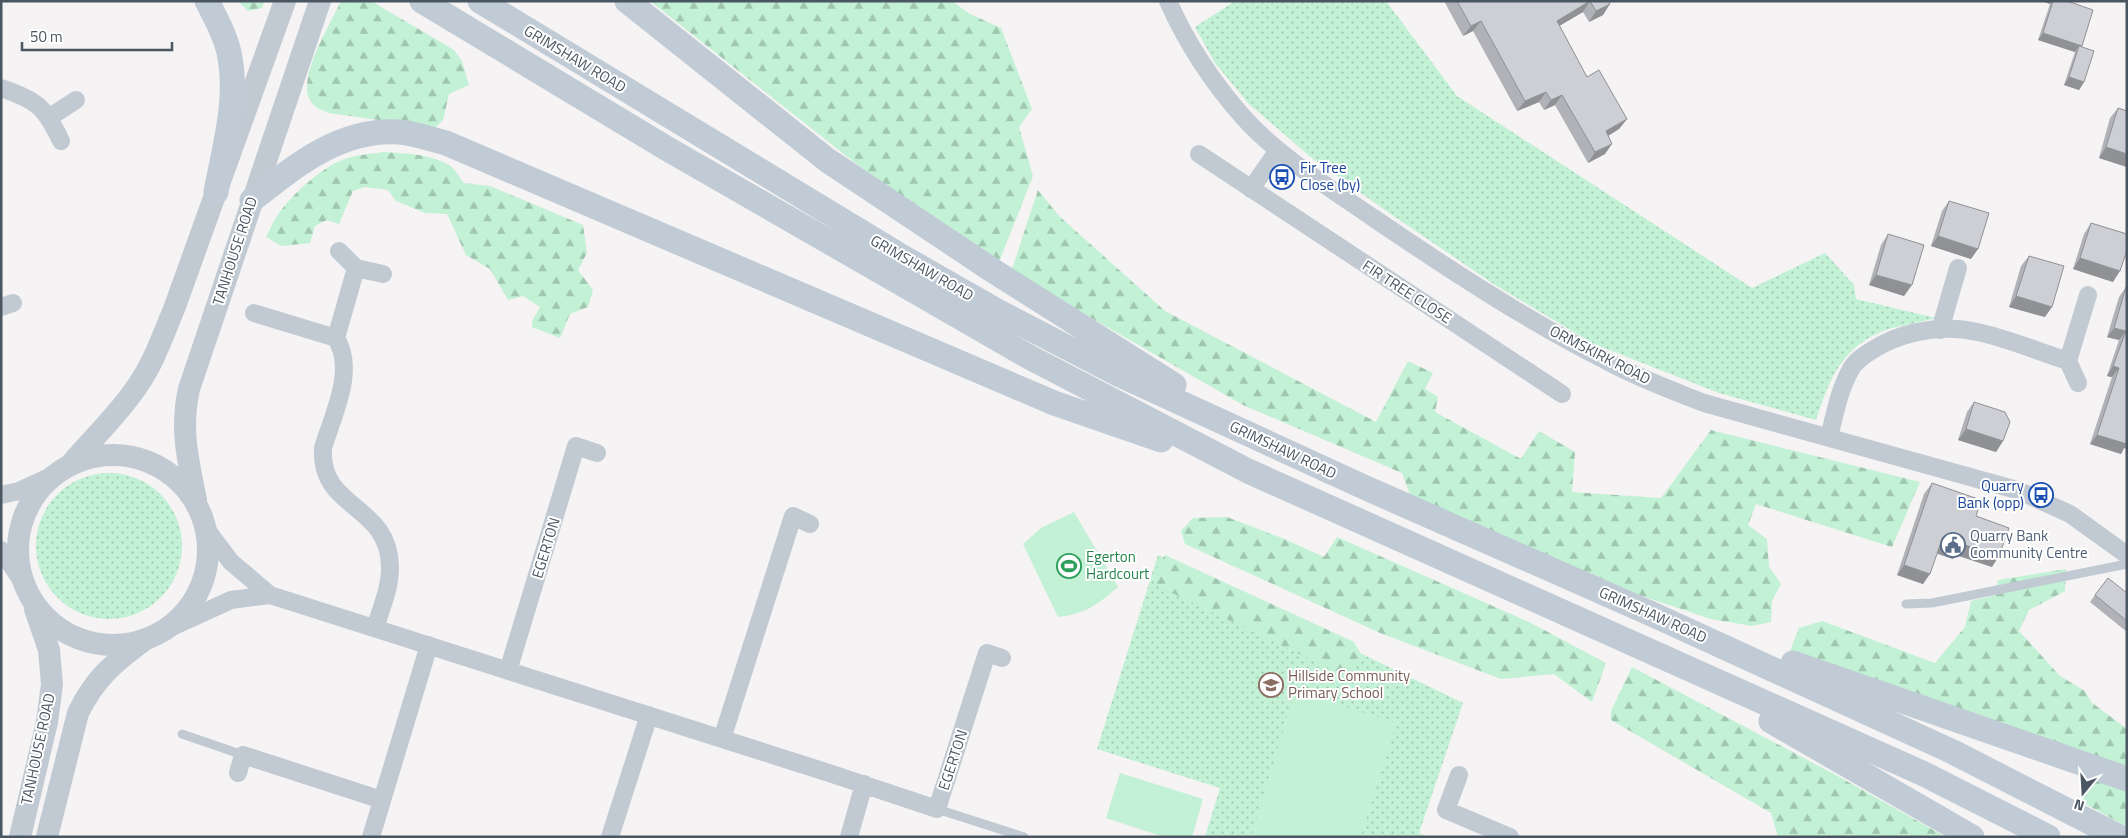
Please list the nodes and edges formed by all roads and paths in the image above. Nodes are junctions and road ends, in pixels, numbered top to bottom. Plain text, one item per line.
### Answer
1 (207, 1) edge
2 (320, 1) edge
3 (422, 1) edge
4 (480, 1) edge
5 (627, 1) edge
6 (1168, 1) edge
7 (283, 5) edge
8 (1, 88) edge
9 (76, 100) dead end
10 (50, 117) junction
11 (61, 141) dead end
12 (1278, 150) junction
13 (1199, 154) dead end
14 (1251, 189) junction
15 (216, 192) junction
16 (252, 200) junction
17 (339, 251) dead end
18 (356, 268) junction
19 (1958, 268) dead end
20 (383, 274) dead end
21 (2088, 295) dead end
22 (254, 313) dead end
23 (1940, 330) junction
24 (336, 338) junction
25 (2068, 362) junction
26 (2078, 383) dead end
27 (1562, 394) dead end
28 (1829, 437) junction
29 (1265, 442) junction
30 (597, 453) dead end
31 (62, 469) junction
32 (1248, 471) junction
33 (1, 495) edge
34 (198, 505) junction
35 (810, 524) dead end
36 (206, 528) junction
37 (1, 550) edge
38 (2127, 555) edge
39 (2127, 564) edge
40 (22, 581) junction
41 (270, 594) junction
42 (33, 603) junction
43 (1906, 604) dead end
44 (1654, 615) junction
45 (375, 628) junction
46 (154, 636) junction
47 (429, 645) junction
48 (1640, 648) junction
49 (1002, 658) dead end
50 (508, 670) junction
51 (649, 715) junction
52 (182, 734) dead end
53 (722, 739) junction
54 (244, 754) junction
55 (238, 773) dead end
56 (1459, 775) dead end
57 (2127, 779) edge
58 (864, 784) junction
59 (382, 800) junction
60 (937, 810) junction
61 (20, 837) edge
62 (47, 837) edge
63 (371, 837) edge
64 (610, 837) edge
65 (849, 837) edge
66 (1024, 837) edge
67 (1510, 837) edge
68 (1972, 837) edge
69 (2048, 837) edge
70 (2119, 837) edge

1 - 15 main road
2 - 16 street, TANHOUSE ROAD
3 - 32 main road, GRIMSHAW ROAD
4 - 29 main road, GRIMSHAW ROAD
5 - 29 main road
6 - 12 street, ORMSKIRK ROAD
7 - 15 street
8 - 10 street
9 - 10 street
10 - 11 street
12 - 14 street
12 - 28 street, ORMSKIRK ROAD
13 - 14 street, FIR TREE CLOSE
14 - 27 street, FIR TREE CLOSE
15 - 31 street
16 - 32 main road
16 - 34 street, TANHOUSE ROAD
17 - 18 street
18 - 20 street
18 - 24 street
19 - 23 street
21 - 25 street
22 - 24 street
23 - 25 street
23 - 28 street
24 - 45 street
25 - 26 street
28 - 38 street, ORMSKIRK ROAD
29 - 44 main road, GRIMSHAW ROAD
30 - 50 street, EGERTON
31 - 33 street
31 - 34 street
31 - 40 street
32 - 48 main road, GRIMSHAW ROAD
34 - 36 street, TANHOUSE ROAD
35 - 53 street
36 - 41 street, EGERTON
36 - 46 street, TANHOUSE ROAD
37 - 40 street
39 - 43 lane
40 - 42 street
41 - 45 street, EGERTON
41 - 46 street, EGERTON
42 - 46 street
42 - 61 street, TANHOUSE ROAD
44 - 57 main road
44 - 70 main road, GRIMSHAW ROAD
45 - 47 street, EGERTON
46 - 62 street, TANHOUSE ROAD
47 - 50 street, EGERTON
47 - 59 street
48 - 68 main road
48 - 69 main road, GRIMSHAW ROAD
49 - 60 street, EGERTON
50 - 51 street, EGERTON
51 - 53 street, EGERTON
51 - 64 street
52 - 54 lane
53 - 58 street, EGERTON
54 - 55 street
54 - 59 street
56 - 67 street
58 - 60 street, EGERTON
58 - 65 street
59 - 63 street
60 - 66 lane

